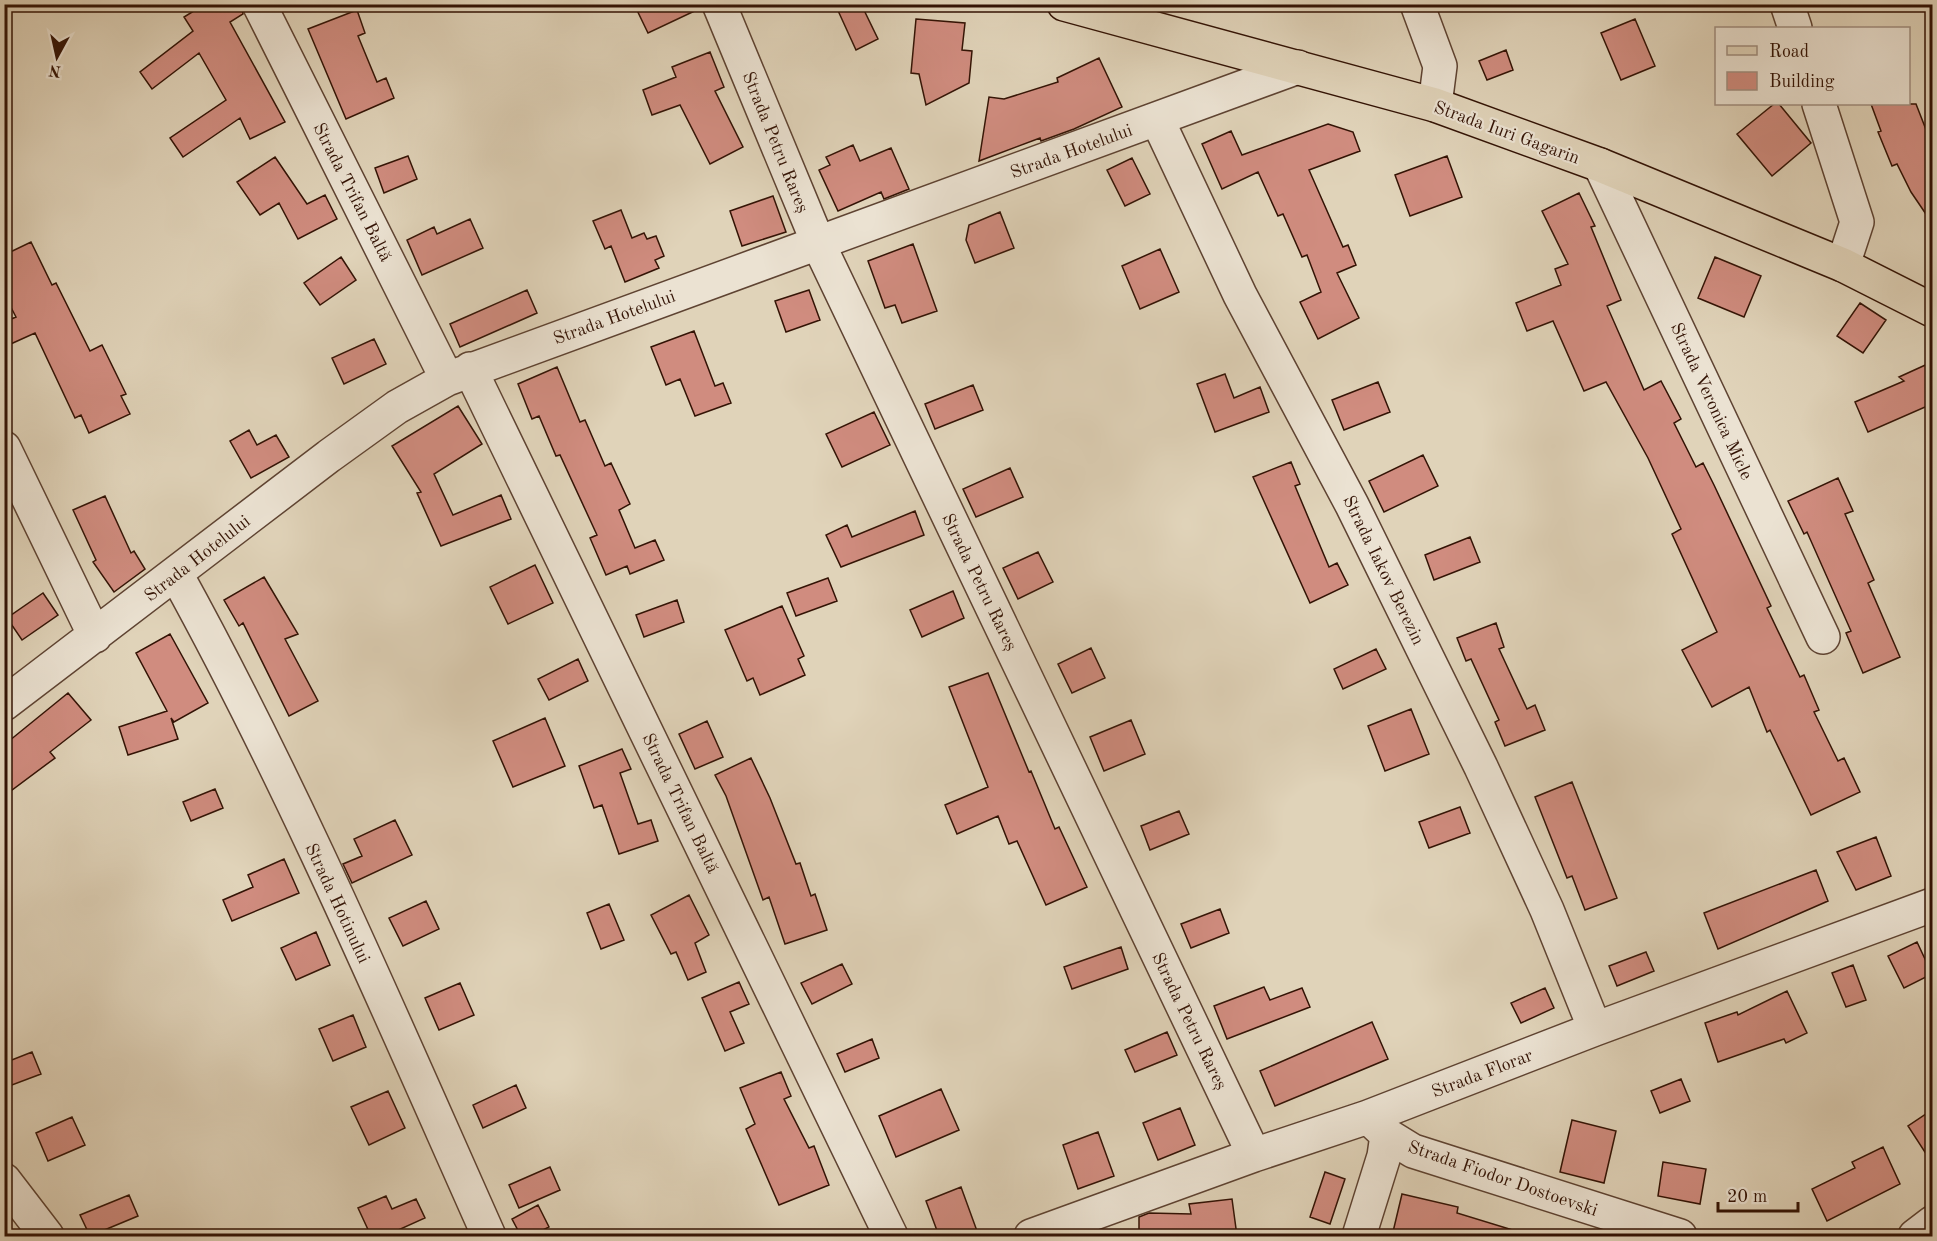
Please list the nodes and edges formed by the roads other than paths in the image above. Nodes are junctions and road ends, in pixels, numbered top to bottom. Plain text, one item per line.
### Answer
1 (259, 4) edge
2 (719, 4) edge
3 (1064, 4) edge
4 (1417, 4) edge
5 (1787, 4) edge
6 (1795, 27) edge
7 (1298, 67) junction
8 (1435, 105) junction
9 (1819, 105) edge
10 (1157, 119) junction
11 (1600, 165) junction
12 (819, 245) junction
13 (1843, 265) junction
14 (1932, 310) edge
15 (459, 374) junction
16 (4, 448) edge
17 (176, 574) junction
18 (95, 636) junction
19 (1823, 637) dead end
20 (4, 704) edge
21 (1932, 905) edge
22 (1595, 1029) junction
23 (1377, 1126) junction
24 (1254, 1155) junction
25 (4, 1180) edge
26 (1932, 1223) edge
27 (47, 1236) edge
28 (489, 1236) edge
29 (891, 1236) edge
30 (1031, 1236) edge
31 (1359, 1236) edge
32 (1680, 1236) edge
33 (1915, 1236) edge

1 - 15 street, Strada Trifan Baltă
2 - 12 street, Strada Petru Rareș
3 - 7 main road, Strada Iuri Gagarin
4 - 8 street
5 - 6 street
7 - 8 main road, Strada Iuri Gagarin
7 - 10 street, Strada Hotelului
8 - 11 main road, Strada Iuri Gagarin
9 - 13 street
10 - 12 street, Strada Hotelului
10 - 22 street, Strada Iakov Berezin
11 - 13 main road, Strada Iuri Gagarin
11 - 19 street, Strada Veronica Micle
12 - 15 street, Strada Hotelului
12 - 24 street, Strada Petru Rareș
13 - 14 main road, Strada Iuri Gagarin
15 - 17 street, Strada Hotelului
15 - 29 street, Strada Trifan Baltă
16 - 18 street
17 - 18 street, Strada Hotelului
17 - 28 street, Strada Hotinului
18 - 20 street, Strada Hotelului
21 - 22 street, Strada Florar
22 - 23 street, Strada Florar
23 - 24 street, Strada Florar
23 - 31 street
23 - 32 street, Strada Fiodor Dostoevski
24 - 30 street, Strada Florar
25 - 27 street
26 - 33 street

